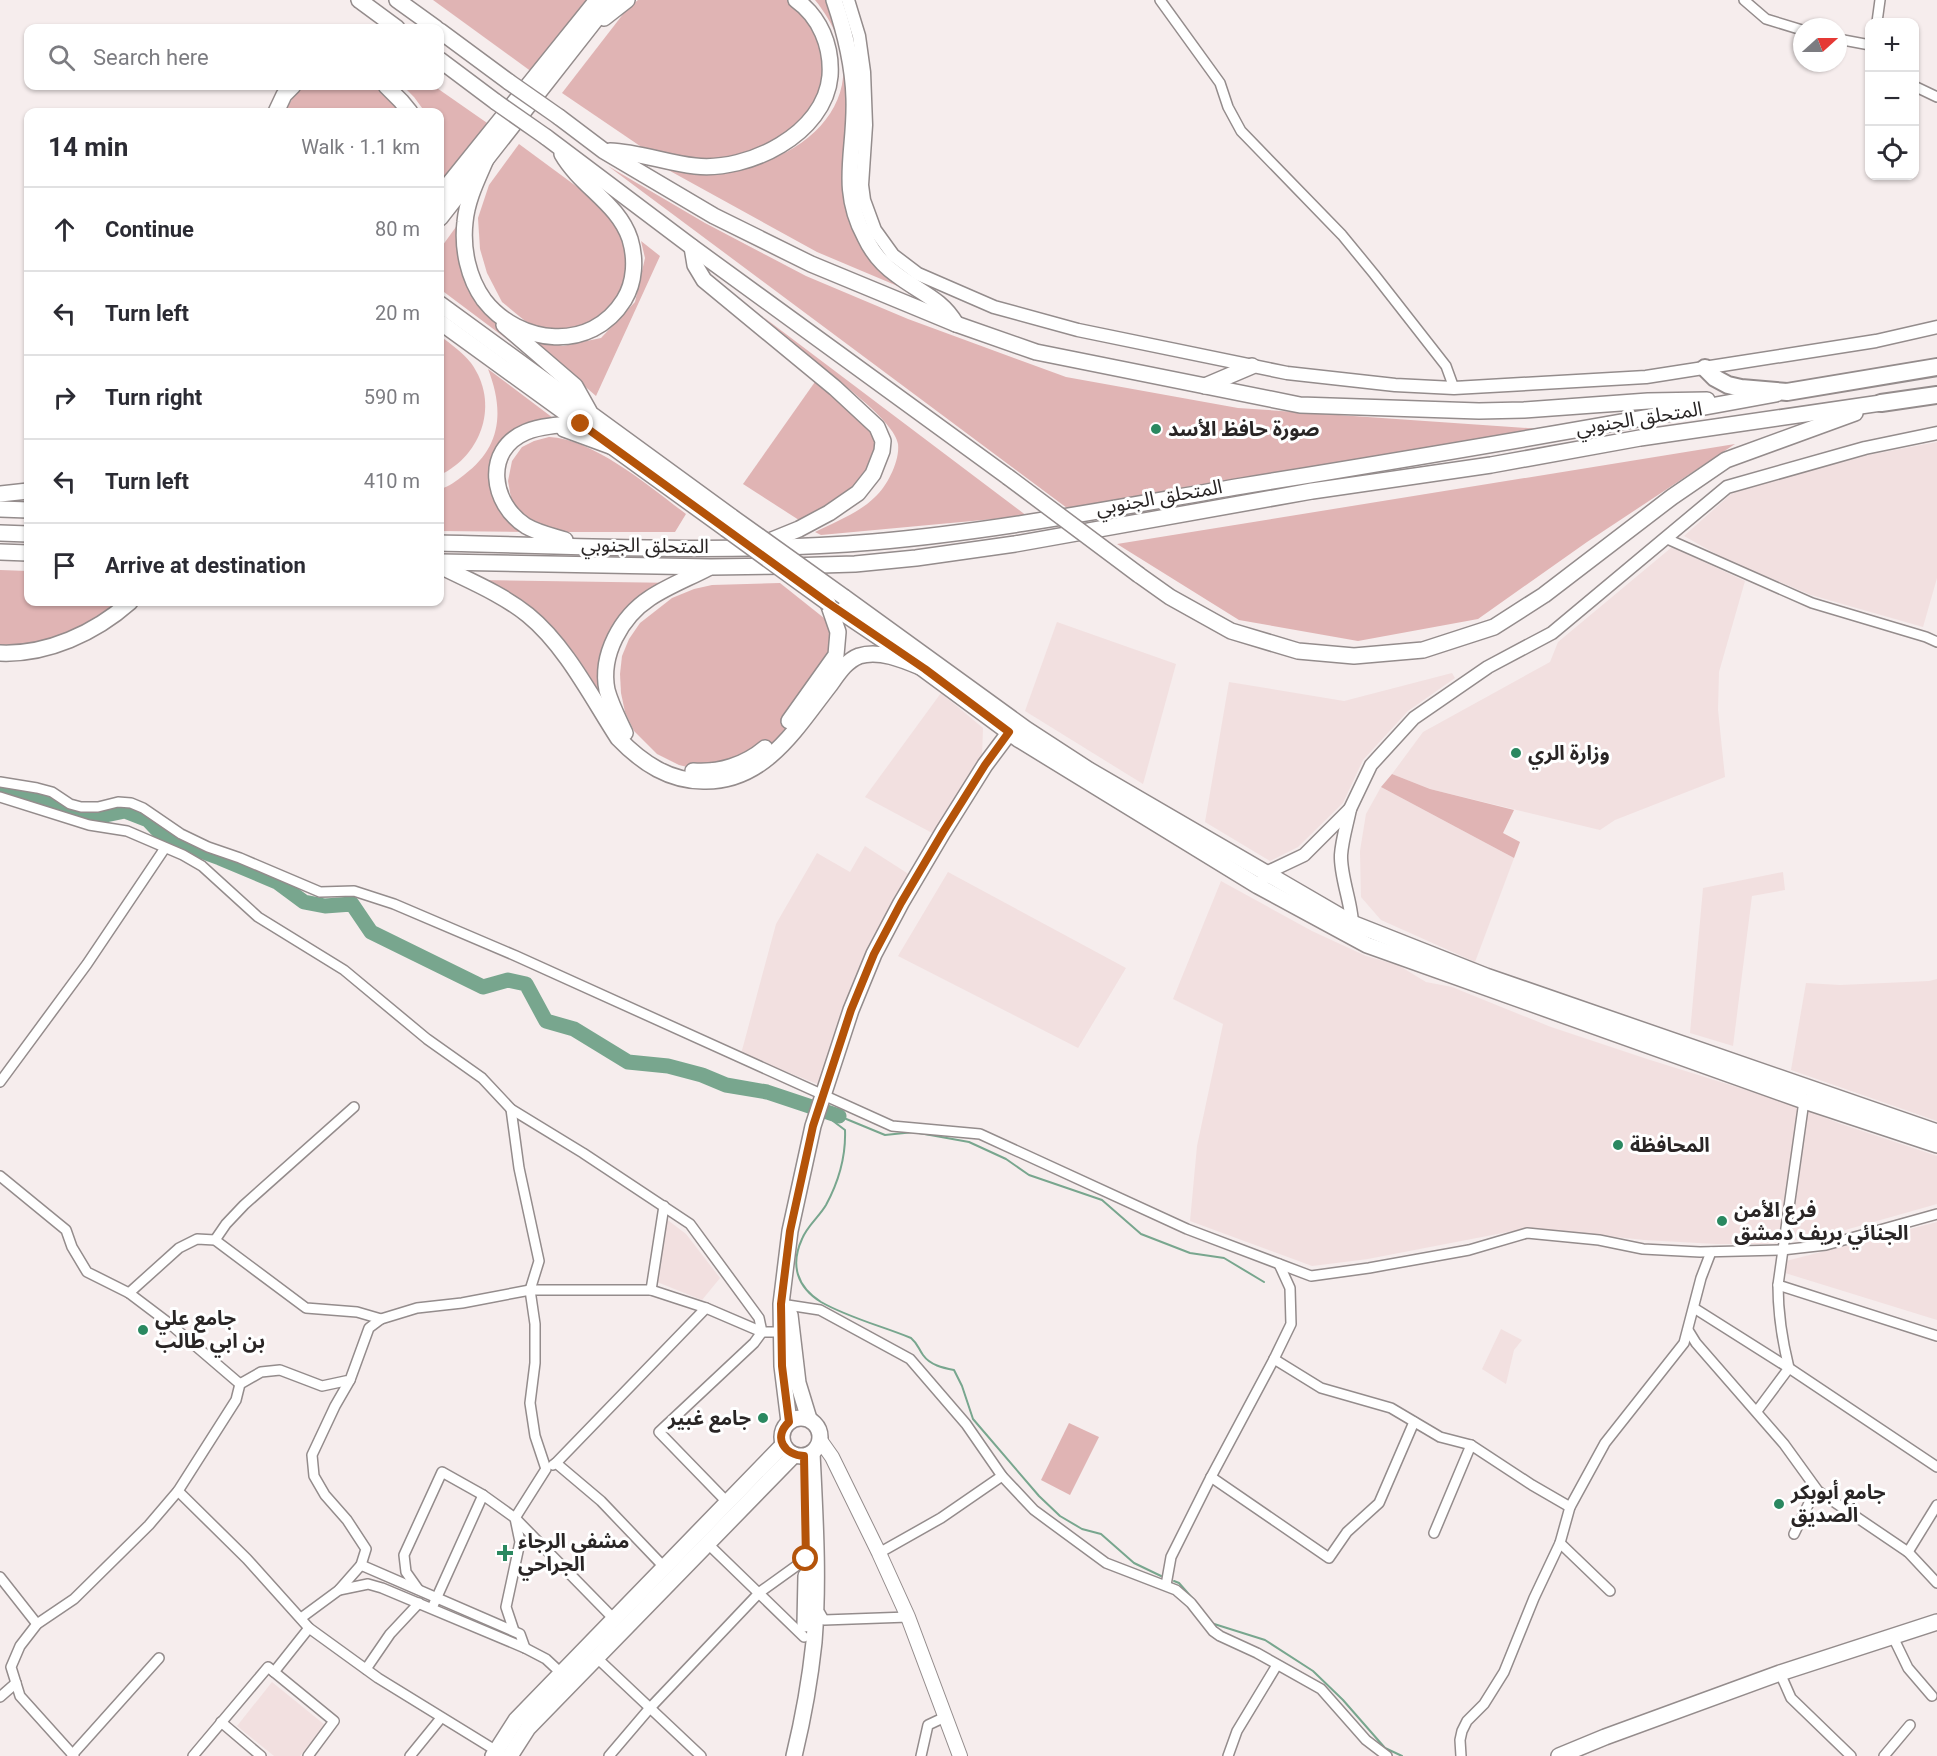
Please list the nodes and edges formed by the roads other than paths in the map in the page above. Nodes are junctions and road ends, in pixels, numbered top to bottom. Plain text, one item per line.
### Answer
1 (359, 0) edge
2 (397, 0) edge
3 (597, 0) edge
4 (611, 0) edge
5 (627, 0) edge
6 (796, 0) edge
7 (834, 0) edge
8 (849, 0) edge
9 (1160, 0) edge
10 (1744, 0) edge
11 (1880, 0) edge
12 (1878, 18) edge
13 (392, 24) edge
14 (430, 24) edge
15 (1793, 27) edge
16 (444, 34) edge
17 (1847, 41) edge
18 (1865, 44) edge
19 (575, 45) junction
20 (444, 63) edge
21 (1919, 88) edge
22 (288, 90) edge
23 (390, 90) edge
24 (1937, 97) edge
25 (278, 108) edge
26 (407, 108) edge
27 (552, 142) junction
28 (604, 151) junction
29 (488, 158) junction
30 (444, 190) edge
31 (444, 213) edge
32 (692, 247) junction
33 (444, 307) edge
34 (492, 309) junction
35 (956, 324) junction
36 (444, 325) edge
37 (1937, 327) edge
38 (1252, 366) junction
39 (1937, 367) edge
40 (1705, 368) junction
41 (1205, 386) junction
42 (1454, 388) junction
43 (1788, 392) junction
44 (1937, 395) edge
45 (1734, 402) junction
46 (1881, 404) junction
47 (585, 418) junction
48 (552, 426) junction
49 (1937, 433) edge
50 (613, 447) junction
51 (24, 491) edge
52 (0, 494) edge
53 (0, 509) edge
54 (24, 510) edge
55 (729, 523) junction
56 (0, 533) edge
57 (24, 534) edge
58 (1665, 538) junction
59 (444, 543) edge
60 (576, 545) junction
61 (745, 548) junction
62 (0, 552) edge
63 (24, 553) edge
64 (444, 564) edge
65 (444, 566) edge
66 (711, 567) junction
67 (828, 603) junction
68 (124, 606) edge
69 (896, 641) junction
70 (1937, 642) edge
71 (0, 653) edge
72 (925, 669) junction
73 (1017, 731) junction
74 (622, 735) junction
75 (1086, 775) junction
76 (0, 782) edge
77 (0, 797) edge
78 (1350, 809) junction
79 (208, 847) junction
80 (165, 848) junction
81 (202, 866) junction
82 (1268, 872) junction
83 (1258, 886) junction
84 (1352, 929) junction
85 (0, 1082) edge
86 (827, 1097) junction
87 (1804, 1101) junction
88 (354, 1107) dead end
89 (511, 1108) junction
90 (1937, 1132) edge
91 (1937, 1145) edge
92 (0, 1176) edge
93 (664, 1206) junction
94 (1937, 1214) edge
95 (215, 1240) junction
96 (1782, 1250) junction
97 (1711, 1252) junction
98 (1279, 1264) junction
99 (1778, 1285) junction
100 (530, 1290) junction
101 (651, 1290) junction
102 (129, 1293) junction
103 (785, 1304) junction
104 (706, 1308) junction
105 (1694, 1308) junction
106 (381, 1318) junction
107 (1688, 1330) junction
108 (762, 1332) junction
109 (781, 1332) junction
110 (1937, 1336) edge
111 (1274, 1359) junction
112 (1789, 1368) junction
113 (350, 1380) junction
114 (240, 1384) junction
115 (1757, 1411) junction
116 (809, 1419) junction
117 (789, 1422) junction
118 (1414, 1422) junction
119 (1471, 1445) junction
120 (803, 1450) junction
121 (556, 1462) junction
122 (1937, 1467) edge
123 (546, 1469) junction
124 (1002, 1476) junction
125 (1211, 1477) junction
126 (178, 1491) junction
127 (1818, 1491) junction
128 (483, 1495) junction
129 (727, 1502) junction
130 (1937, 1505) edge
131 (1570, 1507) junction
132 (515, 1518) junction
133 (1434, 1533) dead end
134 (1794, 1534) dead end
135 (1560, 1543) junction
136 (708, 1544) junction
137 (879, 1552) junction
138 (1908, 1552) junction
139 (806, 1559) junction
140 (361, 1565) junction
141 (665, 1568) junction
142 (0, 1577) edge
143 (1937, 1583) edge
144 (1166, 1585) junction
145 (418, 1589) junction
146 (339, 1590) junction
147 (1610, 1591) dead end
148 (760, 1592) junction
149 (437, 1598) junction
150 (418, 1603) junction
151 (432, 1608) junction
152 (810, 1612) junction
153 (908, 1617) junction
154 (301, 1618) junction
155 (614, 1619) junction
156 (1937, 1622) edge
157 (37, 1624) junction
158 (309, 1628) junction
159 (514, 1631) junction
160 (1893, 1636) junction
161 (804, 1637) junction
162 (525, 1648) junction
163 (159, 1658) dead end
164 (597, 1658) junction
165 (1277, 1665) junction
166 (366, 1669) junction
167 (274, 1672) junction
168 (561, 1673) junction
169 (1780, 1673) junction
170 (16, 1683) junction
171 (1932, 1696) dead end
172 (0, 1697) edge
173 (649, 1708) junction
174 (945, 1717) junction
175 (441, 1718) junction
176 (221, 1722) junction
177 (1910, 1725) dead end
178 (73, 1755) edge
179 (501, 1755) edge
180 (193, 1756) edge
181 (261, 1756) edge
182 (308, 1756) edge
183 (410, 1756) edge
184 (609, 1756) edge
185 (701, 1756) edge
186 (783, 1756) edge
187 (794, 1756) edge
188 (921, 1756) edge
189 (960, 1756) edge
190 (1228, 1756) edge
191 (1387, 1756) edge
192 (1461, 1756) edge
193 (1559, 1756) edge
194 (1851, 1756) edge
195 (1884, 1756) edge

1 - 13 main road
2 - 14 main road
3 - 30 main road
4 - 19 main road
5 - 19 main road
6 - 28 main road
7 - 35 main road
8 - 38 street
9 - 42 street
10 - 15 street
11 - 12 street
16 - 28 main road, bridge
17 - 18 street
19 - 29 main road
20 - 27 main road, bridge
21 - 24 street
22 - 25 main road
23 - 26 main road
27 - 32 main road
27 - 34 main road
28 - 35 main road
29 - 31 main road
29 - 34 main road
32 - 46 main road, bridge
32 - 61 main road
33 - 47 main road
34 - 47 main road
35 - 41 main road
36 - 47 main road
37 - 40 street
38 - 41 main road
38 - 42 street
39 - 43 highway
40 - 42 street
40 - 43 highway
41 - 45 main road
43 - 45 main road, المتحلق الجنوبي
44 - 46 highway
45 - 61 main road, المتحلق الجنوبي
46 - 66 main road, المتحلق الجنوبي
47 - 48 main road
47 - 50 main road
47 - 55 main road
48 - 50 main road
48 - 60 main road
49 - 58 street
50 - 55 main road
51 - 52 main road
53 - 54 main road
55 - 67 main road, bridge
55 - 69 main road, bridge
56 - 57 main road
58 - 70 street
58 - 78 street
59 - 60 main road, المتحلق الجنوبي
60 - 61 main road, المتحلق الجنوبي
62 - 63 main road
64 - 66 main road, المتحلق الجنوبي
65 - 74 main road
66 - 74 main road
67 - 69 main road
67 - 74 main road
68 - 71 main road
69 - 72 main road
69 - 73 main road
72 - 73 main road
72 - 74 main road
73 - 75 main road
73 - 86 main road
75 - 82 main road
75 - 83 main road
76 - 79 street
77 - 80 street
78 - 82 street
78 - 84 street
79 - 81 street
79 - 86 street
80 - 81 street
80 - 85 street
81 - 89 street
82 - 83 street
82 - 84 main road
83 - 84 main road
84 - 87 main road
84 - 90 main road
86 - 98 street
86 - 103 main road
87 - 91 main road
87 - 96 street
88 - 95 street
89 - 93 street
89 - 100 street
92 - 102 street
93 - 101 street
93 - 108 street
94 - 96 street
95 - 102 street
95 - 106 street
96 - 97 street
96 - 99 street
97 - 98 street
97 - 105 street
98 - 111 street
99 - 110 street
99 - 112 street
100 - 101 street
100 - 106 street
100 - 123 street
101 - 104 street
102 - 114 street
103 - 109 main road
103 - 116 main road
103 - 124 street
104 - 108 street
104 - 121 street
105 - 107 street
105 - 112 street
106 - 113 street
107 - 115 street
107 - 131 street
108 - 109 street
108 - 129 street
109 - 117 main road
111 - 118 street
111 - 125 street
112 - 115 street
112 - 122 street
113 - 114 street
113 - 140 street
114 - 126 street
115 - 127 street
116 - 117 main road
116 - 120 main road
117 - 120 main road
118 - 119 street
118 - 125 street
119 - 131 street
119 - 133 street
120 - 129 main road
120 - 136 main road
120 - 137 main road
120 - 139 main road
120 - 152 main road
121 - 123 street
121 - 141 street
123 - 132 street
124 - 137 street
124 - 144 street
125 - 144 street
126 - 154 street
126 - 157 street
127 - 134 street
127 - 138 street
128 - 132 street
128 - 145 street
128 - 149 street
129 - 141 main road
130 - 138 street
131 - 135 street
132 - 155 street
132 - 159 street
135 - 147 street
135 - 192 street
136 - 148 street
136 - 164 main road
137 - 153 main road
138 - 143 street
139 - 148 street
139 - 152 main road
140 - 145 street
140 - 146 street
141 - 155 main road
142 - 157 street
144 - 165 street
145 - 149 street
146 - 150 street
146 - 154 street
148 - 161 street
148 - 173 street
149 - 151 street
149 - 159 street
150 - 151 street
150 - 166 street
151 - 162 street
152 - 153 street
152 - 161 main road
152 - 187 main road
153 - 174 main road
154 - 158 street
155 - 168 main road
156 - 160 main road
157 - 170 street
158 - 166 street
158 - 167 street
159 - 162 street
160 - 169 main road
160 - 171 street
161 - 186 main road
162 - 168 street
163 - 178 street
164 - 173 street
164 - 179 main road
165 - 190 street
165 - 191 street
166 - 175 street
167 - 176 street
167 - 182 street
168 - 179 main road
169 - 193 main road
169 - 194 street
170 - 172 street
170 - 178 street
173 - 184 street
173 - 185 street
174 - 188 street
174 - 189 main road
175 - 179 street
175 - 183 street
176 - 180 street
176 - 181 street
177 - 195 street

